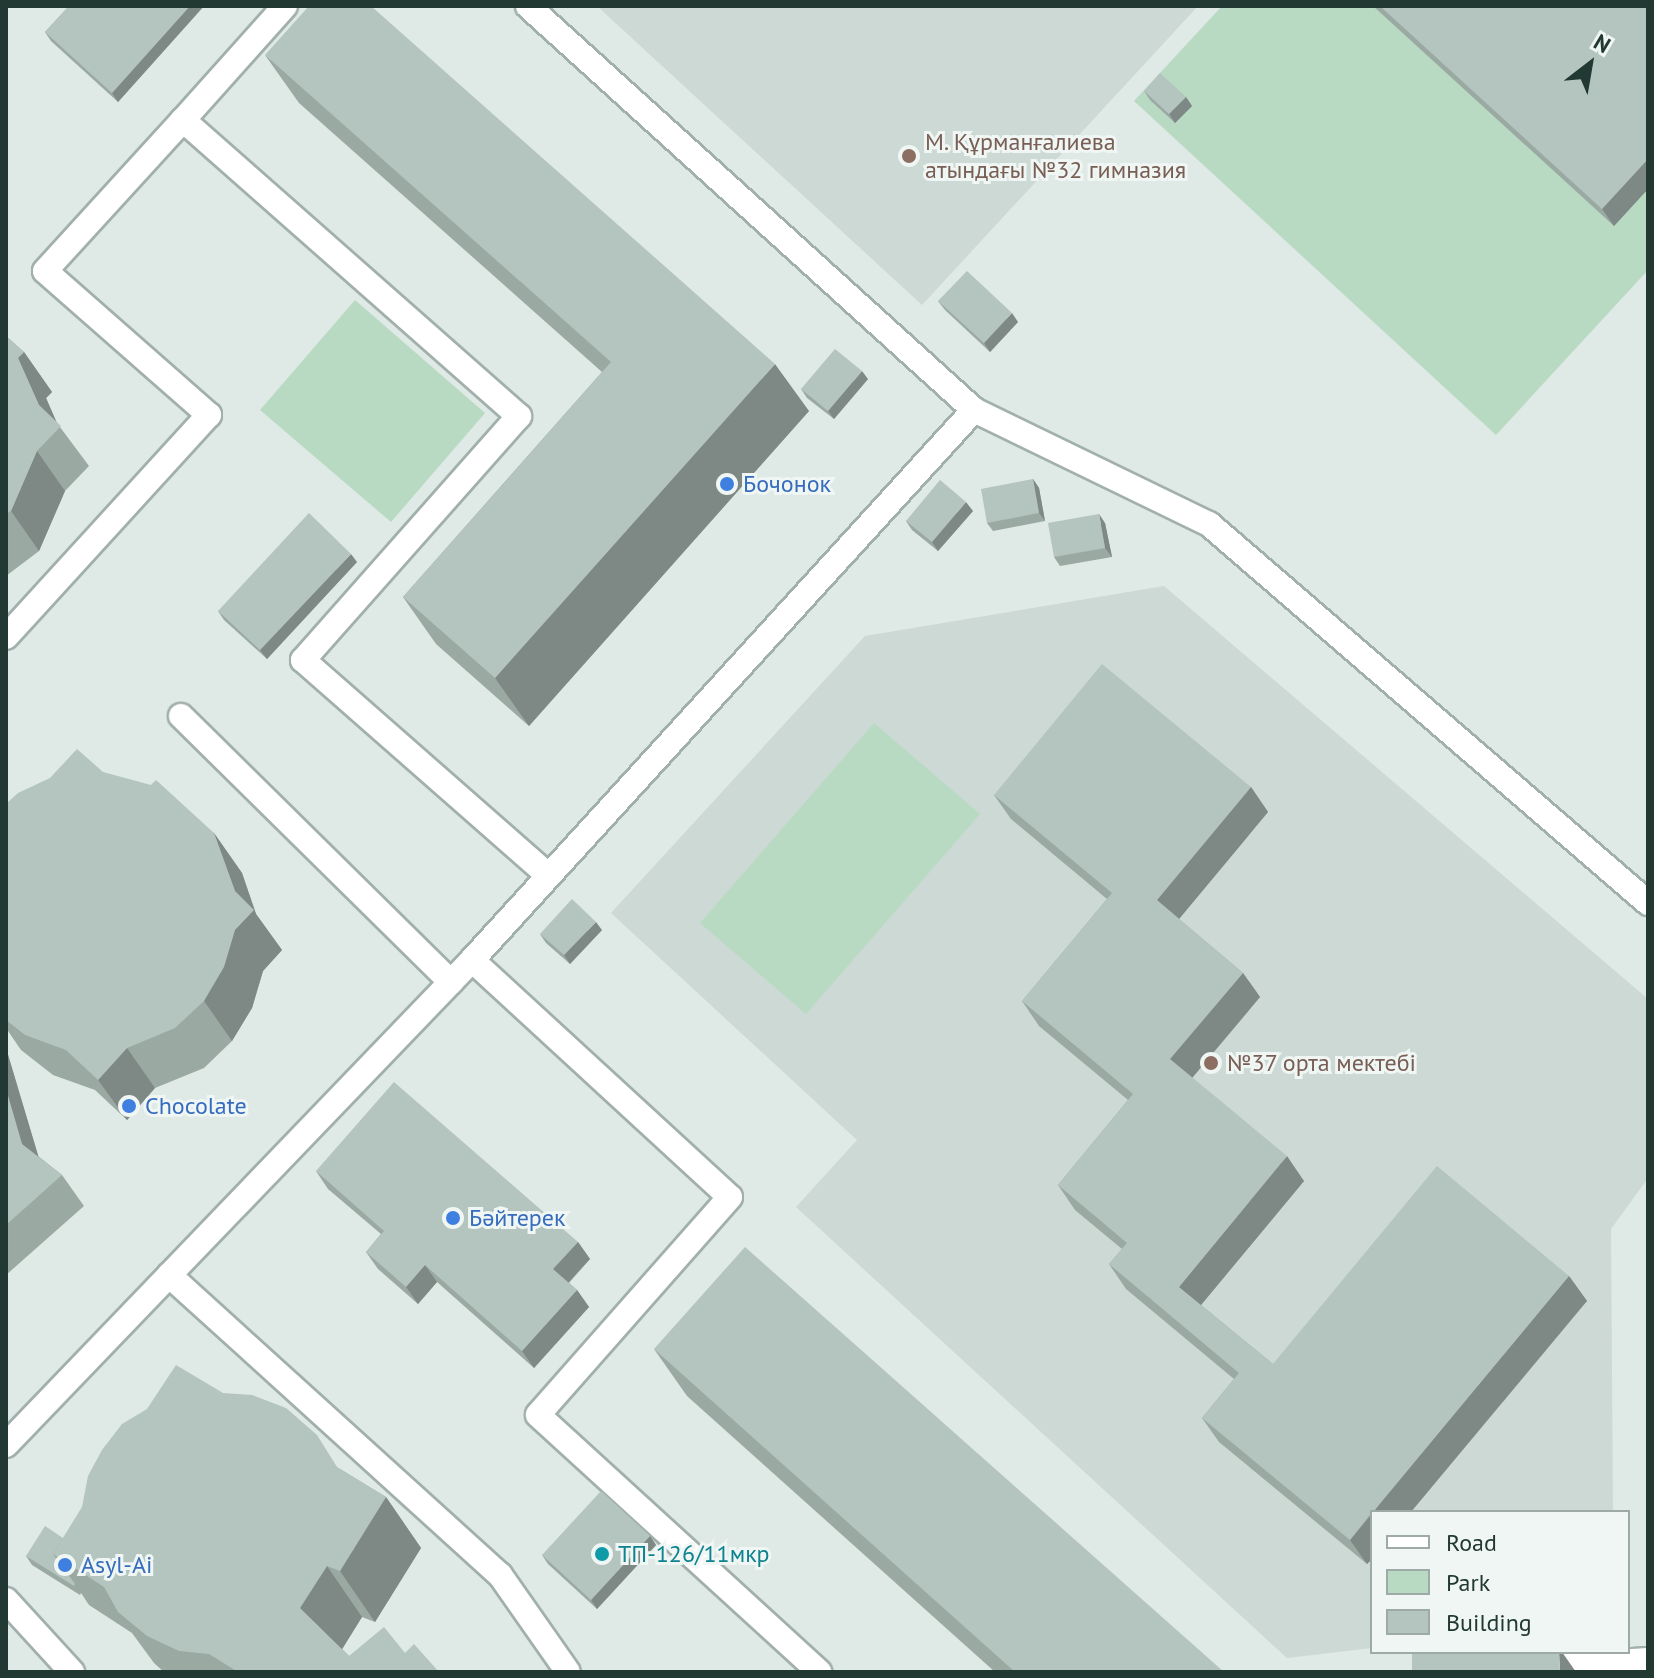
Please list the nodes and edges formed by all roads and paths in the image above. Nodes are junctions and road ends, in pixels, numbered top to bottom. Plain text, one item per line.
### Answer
1 (285, 6) edge
2 (528, 6) edge
3 (183, 120) junction
4 (974, 410) junction
5 (6, 637) edge
6 (181, 716) dead end
7 (549, 876) junction
8 (1648, 903) edge
9 (472, 960) junction
10 (451, 982) junction
11 (169, 1275) junction
12 (6, 1445) edge
13 (6, 1600) edge
14 (1648, 1660) edge
15 (1509, 1669) edge
16 (72, 1672) edge
17 (568, 1672) edge
18 (819, 1672) edge

1 - 3 street
2 - 4 street
3 - 5 street
3 - 7 street
4 - 7 street
4 - 8 street
6 - 10 street
7 - 9 street
9 - 10 street
9 - 18 street
10 - 11 street
11 - 12 street
11 - 17 street
13 - 16 street
14 - 15 street

